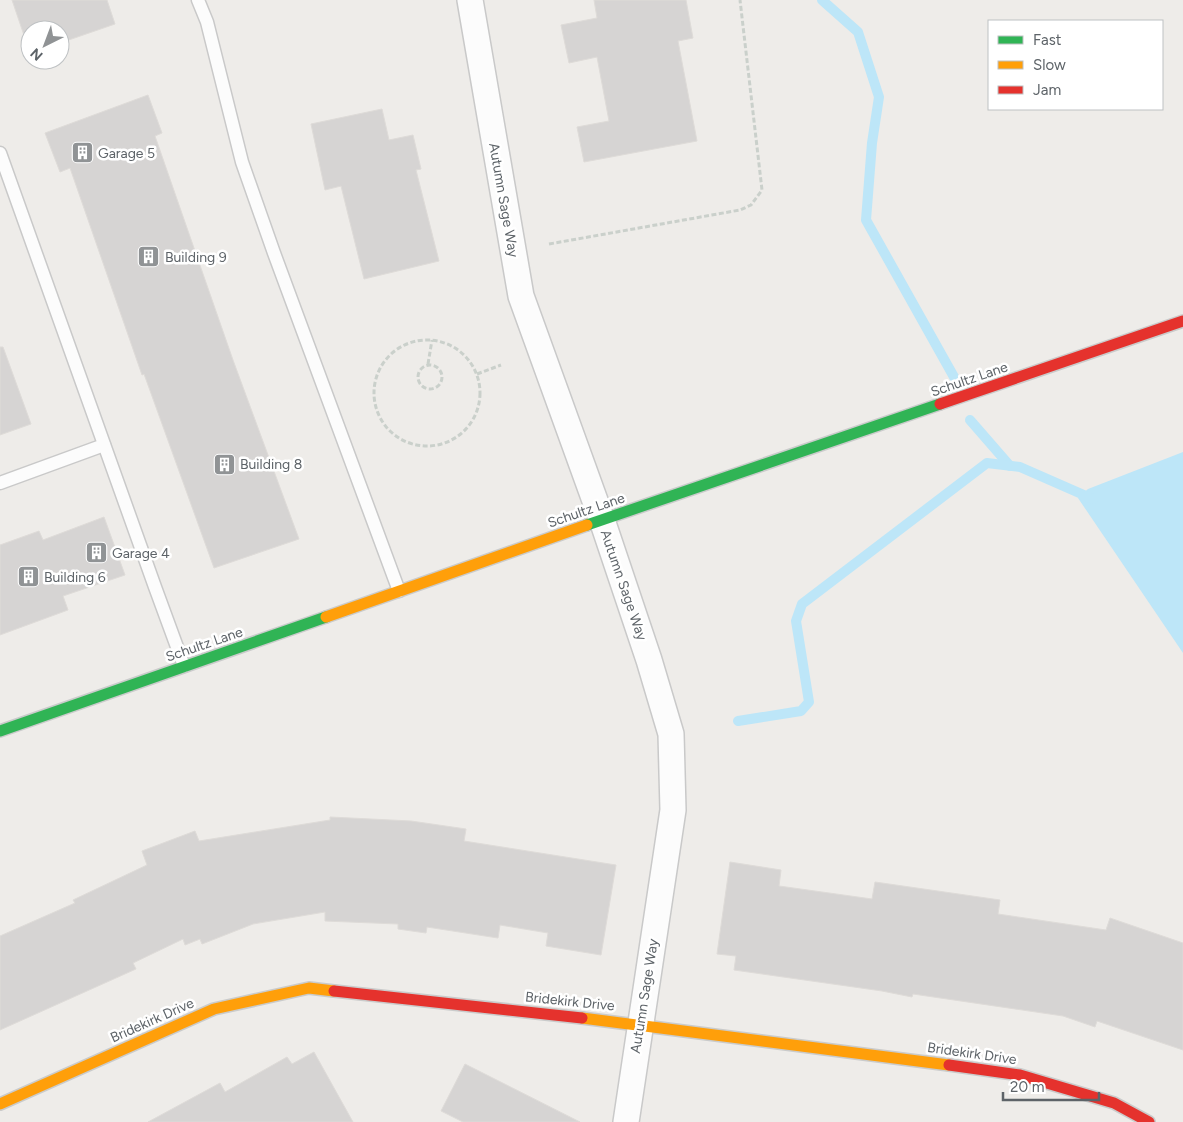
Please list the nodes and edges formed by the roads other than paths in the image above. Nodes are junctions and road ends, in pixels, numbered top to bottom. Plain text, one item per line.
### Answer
1 (198, 0) edge
2 (470, 0) edge
3 (0, 153) edge
4 (1183, 321) edge
5 (104, 444) junction
6 (0, 483) edge
7 (602, 520) junction
8 (399, 592) junction
9 (184, 666) junction
10 (0, 731) edge
11 (640, 1024) junction
12 (0, 1104) edge
13 (626, 1122) edge
14 (1149, 1122) edge

1 - 8 lane
2 - 7 street, Autumn Sage Way
3 - 5 lane
4 - 7 street, Schultz Lane
5 - 6 lane
5 - 9 lane
7 - 8 street, Schultz Lane
7 - 11 street, Autumn Sage Way
8 - 9 street, Schultz Lane
9 - 10 street, Schultz Lane
11 - 12 street, Bridekirk Drive
11 - 13 street, Autumn Sage Way
11 - 14 street, Bridekirk Drive

